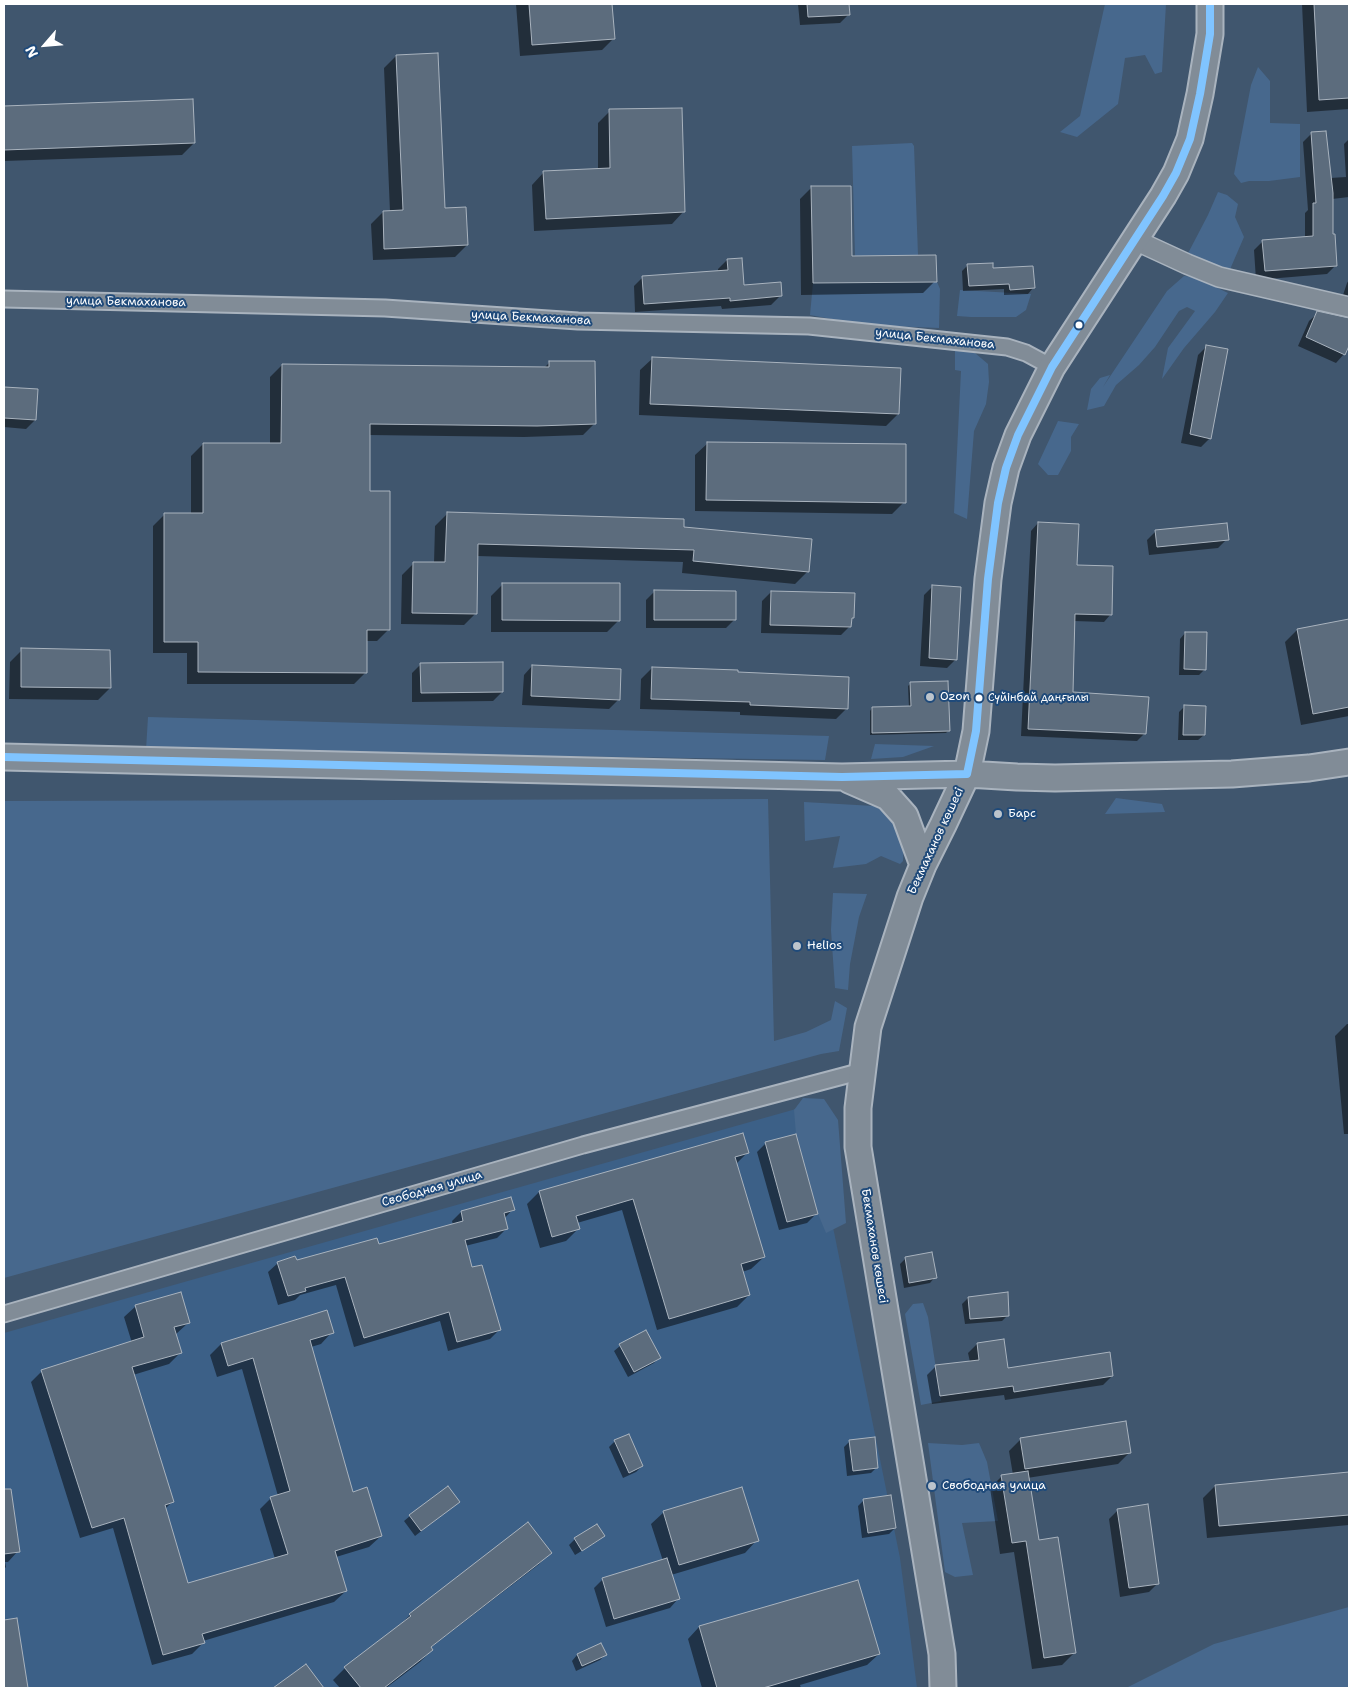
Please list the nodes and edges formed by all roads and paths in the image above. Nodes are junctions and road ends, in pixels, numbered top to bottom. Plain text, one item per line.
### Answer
1 (1210, 4) edge
2 (1135, 240) junction
3 (4, 299) edge
4 (1349, 307) edge
5 (1052, 367) junction
6 (4, 757) edge
7 (1349, 762) edge
8 (968, 774) junction
9 (842, 777) junction
10 (923, 865) junction
11 (862, 1071) junction
12 (4, 1314) edge
13 (943, 1688) edge

1 - 2 main road, Бекмаханов көшесі
2 - 4 street
2 - 5 main road, Бекмаханов көшесі
3 - 5 street, улица Бекмаханова
5 - 8 main road, Бекмаханов көшесі
6 - 9 main road
7 - 8 main road
8 - 9 main road
8 - 10 main road, Бекмаханов көшесі
9 - 10 main road
10 - 11 main road, Бекмаханов көшесі
11 - 12 street, Свободная улица
11 - 13 main road, Бекмаханов көшесі

